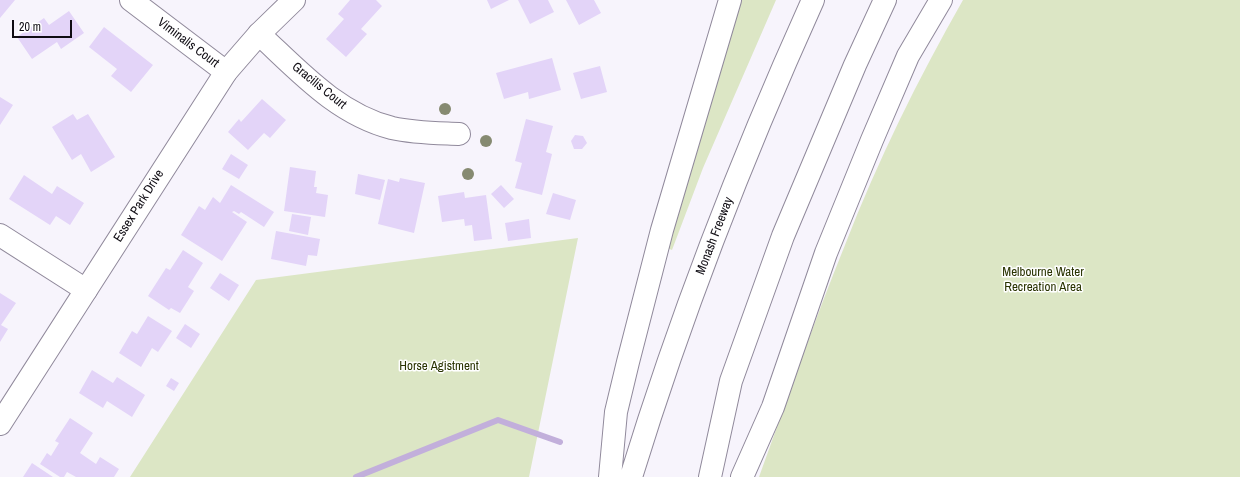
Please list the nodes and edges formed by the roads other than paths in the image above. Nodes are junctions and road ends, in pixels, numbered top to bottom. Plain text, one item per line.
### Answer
1 (131, 0) edge
2 (294, 0) edge
3 (730, 0) edge
4 (813, 0) edge
5 (885, 0) edge
6 (941, 0) edge
7 (259, 34) junction
8 (226, 72) junction
9 (459, 134) dead end
10 (0, 235) edge
11 (86, 290) junction
12 (0, 424) edge
13 (610, 477) edge
14 (631, 477) edge
15 (710, 477) edge
16 (742, 477) edge

1 - 8 main road, Viminalis Court
2 - 7 main road, Essex Park Drive
3 - 13 main road
4 - 14 main road, Monash Freeway
5 - 15 main road
6 - 16 main road
7 - 8 main road, Essex Park Drive
7 - 9 main road, Gracilis Court
8 - 11 main road, Essex Park Drive
10 - 11 main road
11 - 12 main road, Essex Park Drive

